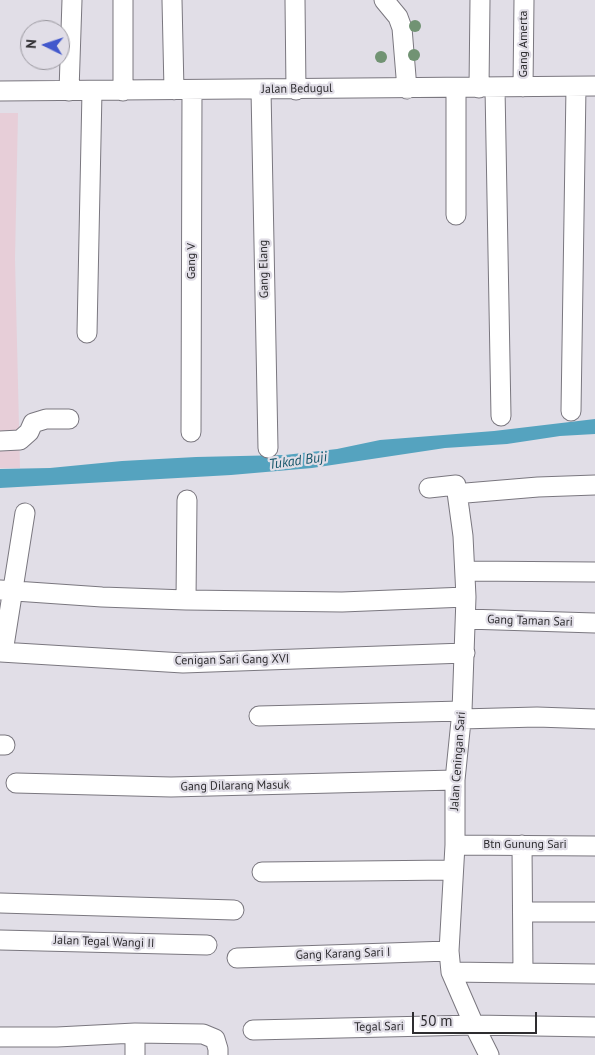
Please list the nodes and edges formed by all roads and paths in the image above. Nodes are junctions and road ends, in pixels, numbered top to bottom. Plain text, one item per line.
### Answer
1 (72, 0) edge
2 (123, 0) edge
3 (172, 0) edge
4 (295, 0) edge
5 (384, 0) edge
6 (480, 0) edge
7 (524, 0) edge
8 (595, 86) edge
9 (523, 87) junction
10 (576, 87) junction
11 (456, 88) junction
12 (487, 88) junction
13 (407, 89) junction
14 (174, 90) junction
15 (192, 90) junction
16 (261, 90) junction
17 (296, 90) junction
18 (0, 91) edge
19 (69, 91) junction
20 (92, 91) junction
21 (123, 91) junction
22 (456, 215) dead end
23 (87, 333) dead end
24 (570, 411) dead end
25 (501, 416) dead end
26 (69, 419) dead end
27 (192, 432) dead end
28 (0, 441) edge
29 (268, 448) dead end
30 (595, 485) edge
31 (429, 488) dead end
32 (466, 493) dead end
33 (187, 500) dead end
34 (25, 513) dead end
35 (449, 513) dead end
36 (463, 536) junction
37 (465, 571) junction
38 (595, 572) edge
39 (7, 590) edge
40 (466, 597) junction
41 (186, 600) junction
42 (466, 619) junction
43 (595, 622) edge
44 (1, 652) edge
45 (465, 653) junction
46 (461, 715) junction
47 (260, 716) dead end
48 (595, 720) edge
49 (455, 780) junction
50 (16, 783) dead end
51 (455, 845) junction
52 (522, 846) junction
53 (595, 846) edge
54 (452, 870) junction
55 (262, 872) dead end
56 (0, 904) edge
57 (234, 910) dead end
58 (524, 912) junction
59 (595, 912) edge
60 (0, 940) edge
61 (207, 945) dead end
62 (449, 951) junction
63 (237, 958) dead end
64 (451, 972) junction
65 (523, 973) junction
66 (595, 974) edge
67 (474, 1025) junction
68 (595, 1027) edge
69 (253, 1030) dead end
70 (135, 1033) junction
71 (0, 1037) edge
72 (134, 1055) edge
73 (218, 1055) edge
74 (489, 1055) edge

1 - 19 street
2 - 21 street
3 - 14 street
4 - 17 street
5 - 13 street
6 - 12 street
7 - 9 street, Gang Amerta
8 - 10 street, Jalan Bedugul
9 - 10 street, Jalan Bedugul
9 - 12 street, Jalan Bedugul
10 - 24 street
11 - 12 street, Jalan Bedugul
11 - 13 street, Jalan Bedugul
11 - 22 street
12 - 25 street
13 - 17 street, Jalan Bedugul
14 - 15 street, Jalan Bedugul
14 - 21 street, Jalan Bedugul
15 - 16 street, Jalan Bedugul
15 - 27 street, Gang V
16 - 17 street, Jalan Bedugul
16 - 29 street, Gang Elang
18 - 19 street, Jalan Bedugul
19 - 20 street, Jalan Bedugul
20 - 21 street, Jalan Bedugul
20 - 23 street
26 - 28 street
30 - 32 street
31 - 36 street, Jalan Ceningan Sari
33 - 41 street
34 - 39 street
35 - 36 street
36 - 37 street, Jalan Ceningan Sari
37 - 38 street
37 - 40 street, Jalan Ceningan Sari
39 - 41 street
39 - 44 street
40 - 41 street
40 - 42 street, Jalan Ceningan Sari
42 - 43 street, Gang Taman Sari
42 - 45 street, Jalan Ceningan Sari
44 - 45 street, Cenigan Sari Gang XVI
45 - 46 street, Jalan Ceningan Sari
46 - 47 street
46 - 48 street
46 - 49 street, Jalan Ceningan Sari
49 - 50 street, Gang Dilarang Masuk
49 - 51 street, Jalan Ceningan Sari
51 - 52 street, Btn Gunung Sari
51 - 54 street, Jalan Ceningan Sari
52 - 53 street, Btn Gunung Sari
52 - 58 street
54 - 55 street
54 - 62 street, Jalan Ceningan Sari
56 - 57 street
58 - 59 street
58 - 65 street
60 - 61 street, Jalan Tegal Wangi II
62 - 63 street, Gang Karang Sari I
62 - 64 street, Jalan Ceningan Sari
64 - 65 street
64 - 67 street, Jalan Ceningan Sari
65 - 66 street
67 - 68 street, Tegal Sari
67 - 69 street, Tegal Sari
67 - 74 street, Jalan Ceningan Sari
70 - 71 street
70 - 72 street
70 - 73 street

